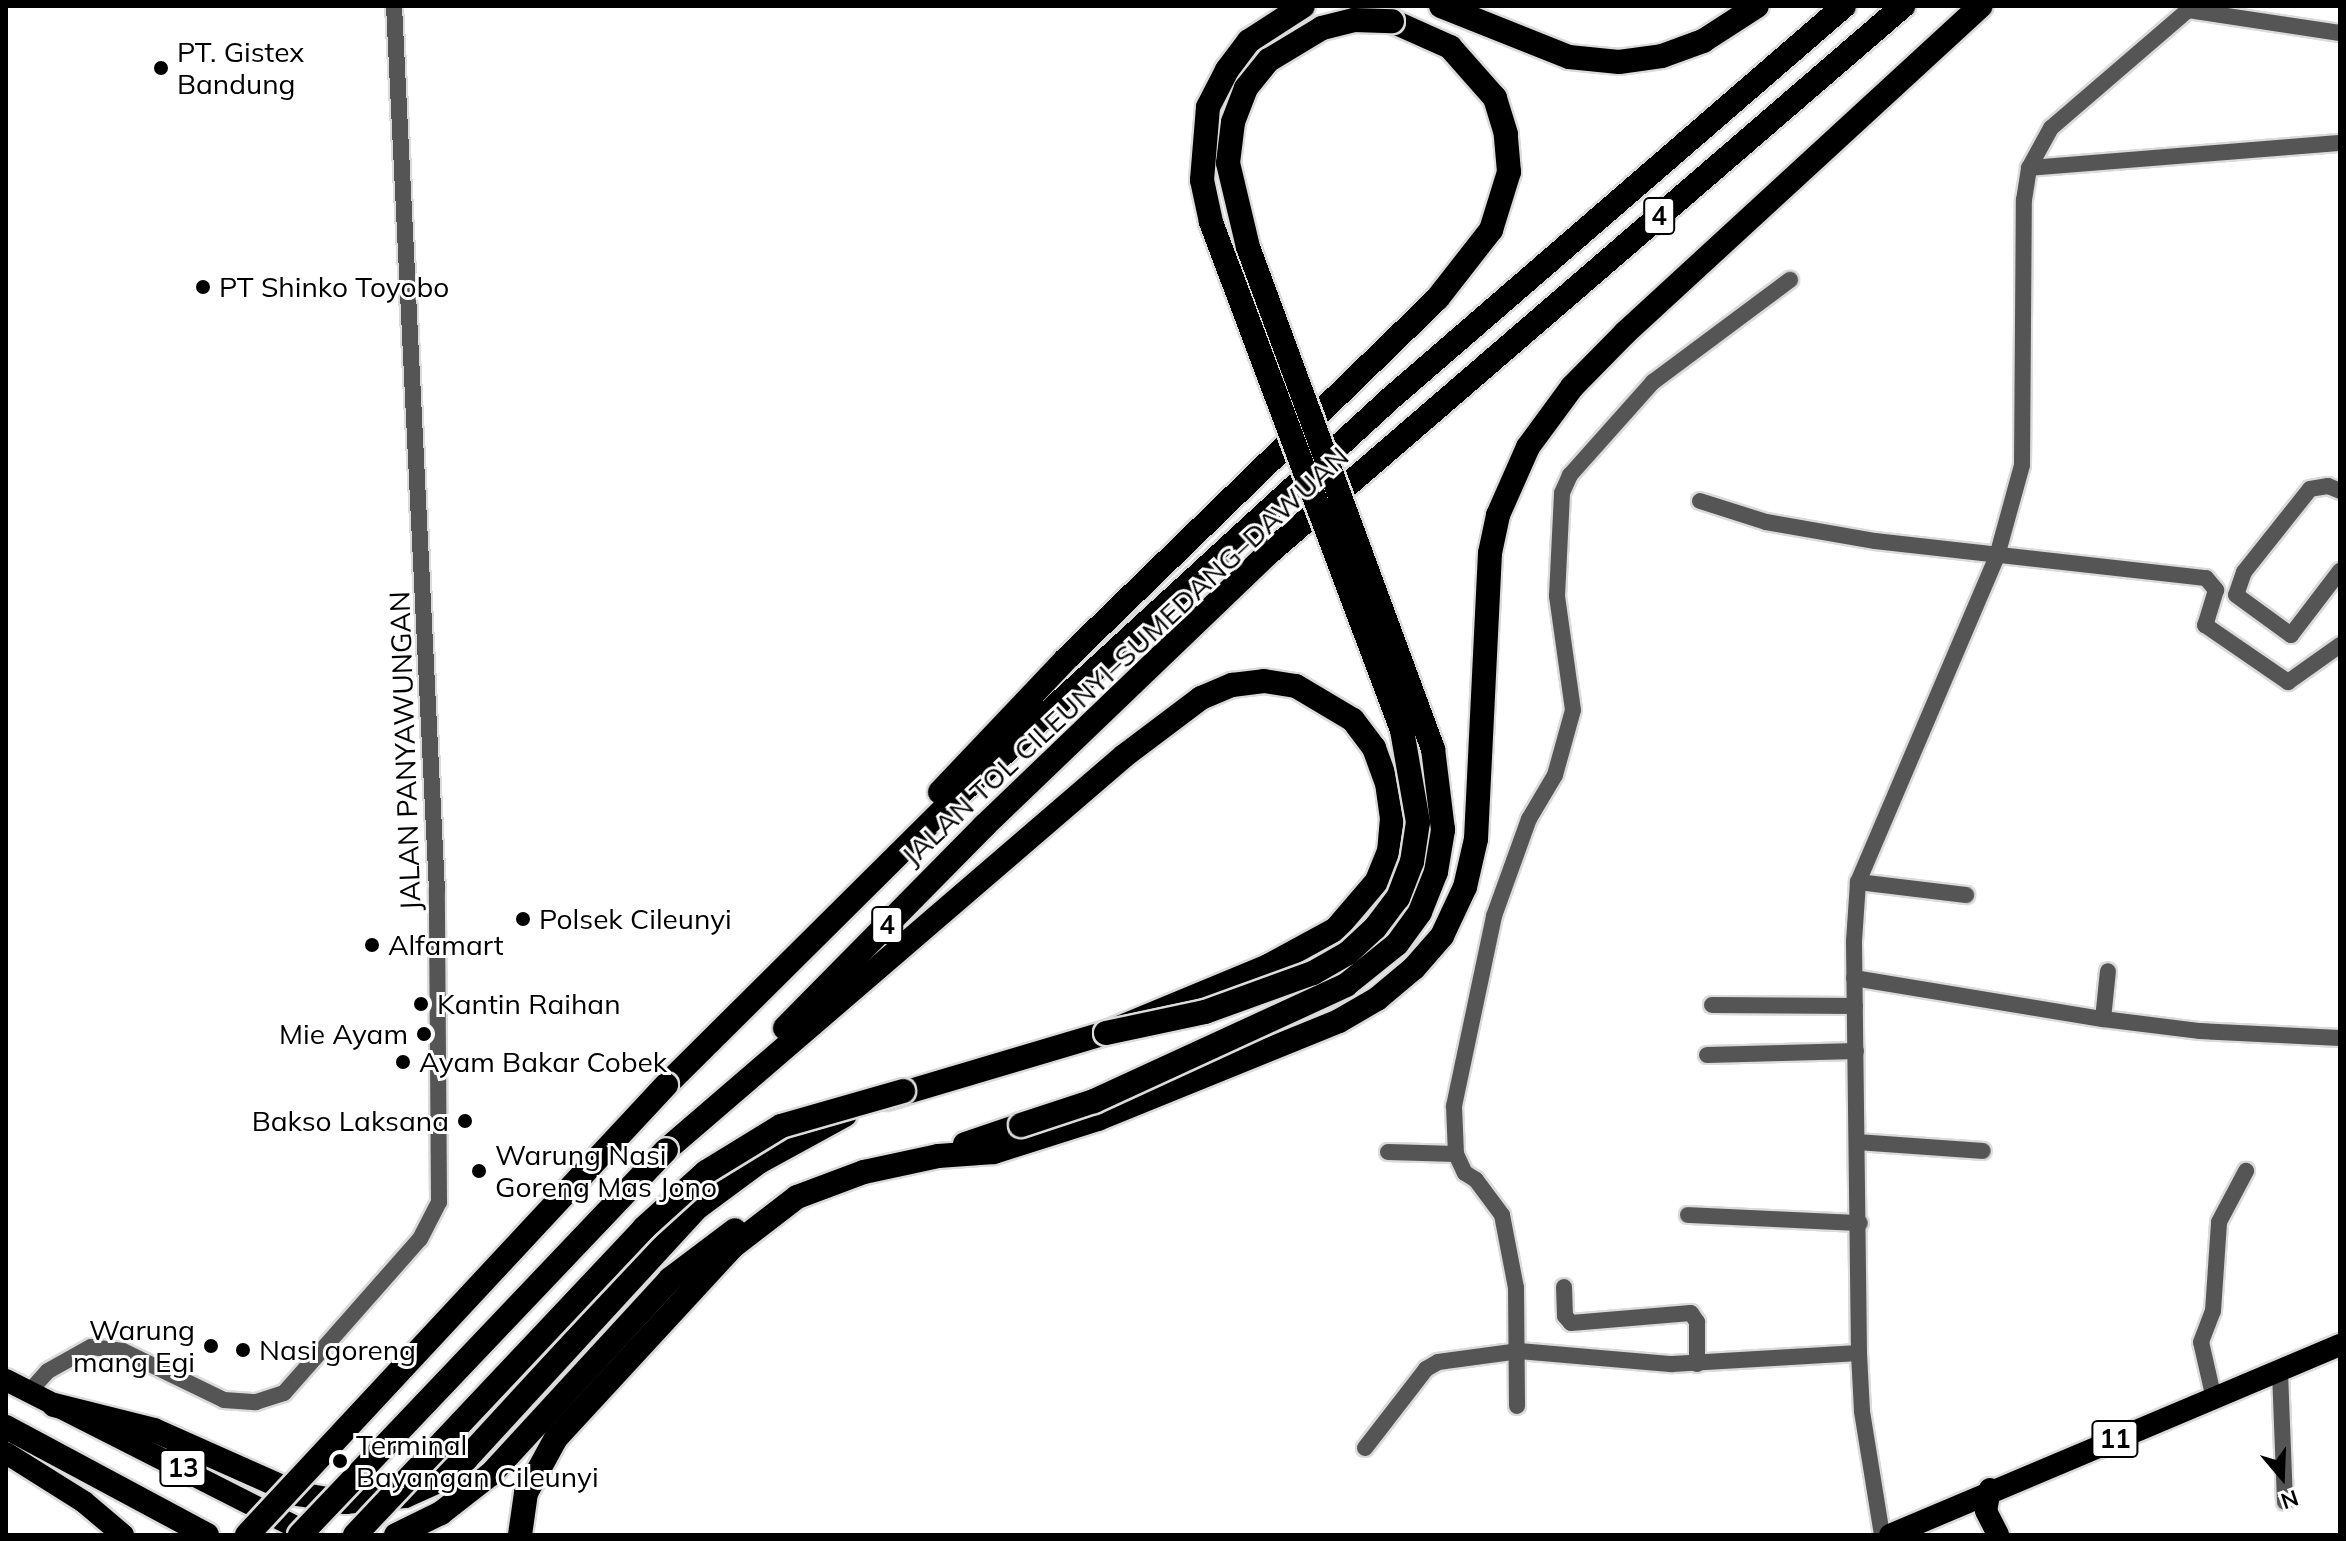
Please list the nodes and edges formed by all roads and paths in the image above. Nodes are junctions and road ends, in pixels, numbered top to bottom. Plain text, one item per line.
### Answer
1 (394, 6) edge
2 (1303, 6) edge
3 (1441, 6) edge
4 (1757, 6) edge
5 (1844, 6) edge
6 (1903, 6) edge
7 (1980, 6) edge
8 (2191, 8) edge
9 (2340, 33) edge
10 (2340, 143) edge
11 (2029, 168) junction
12 (1790, 280) dead end
13 (2340, 491) edge
14 (1700, 501) dead end
15 (1997, 556) junction
16 (2340, 571) edge
17 (2340, 645) edge
18 (1858, 882) junction
19 (1966, 895) dead end
20 (2108, 971) dead end
21 (1854, 978) junction
22 (1712, 1005) dead end
23 (1855, 1006) junction
24 (2103, 1019) junction
25 (1106, 1033) junction
26 (2340, 1038) edge
27 (1856, 1051) junction
28 (1707, 1055) dead end
29 (666, 1085) junction
30 (903, 1091) junction
31 (1858, 1142) junction
32 (666, 1150) junction
33 (1983, 1151) dead end
34 (1388, 1152) dead end
35 (1456, 1154) junction
36 (938, 1156) junction
37 (2246, 1171) dead end
38 (1688, 1215) dead end
39 (1860, 1223) junction
40 (1564, 1287) dead end
41 (2340, 1345) edge
42 (1519, 1351) junction
43 (1859, 1353) junction
44 (1697, 1364) junction
45 (2280, 1372) junction
46 (6, 1380) edge
47 (29, 1392) junction
48 (2214, 1399) junction
49 (54, 1405) junction
50 (1517, 1406) dead end
51 (6, 1427) edge
52 (549, 1430) junction
53 (1365, 1448) dead end
54 (6, 1453) edge
55 (1990, 1489) junction
56 (2285, 1502) dead end
57 (121, 1532) edge
58 (207, 1535) edge
59 (247, 1535) edge
60 (300, 1535) edge
61 (312, 1535) edge
62 (355, 1535) edge
63 (396, 1535) edge
64 (520, 1535) edge
65 (1882, 1535) edge
66 (1890, 1535) edge
67 (1998, 1535) edge

1 - 47 street, JALAN PANYAWUNGAN
2 - 25 highway, bridge
3 - 4 highway
5 - 29 highway, JALAN TOL CILEUNYI–SUMEDANG–DAWUAN / 4
6 - 32 highway, JALAN TOL CILEUNYI–SUMEDANG–DAWUAN / 4
7 - 36 highway
8 - 9 street
8 - 11 street
10 - 11 street
11 - 15 street
12 - 35 street
13 - 16 street
14 - 15 street
15 - 17 street
15 - 18 street
18 - 19 street
18 - 21 street
20 - 24 street
21 - 23 street
21 - 24 street
22 - 23 street
23 - 27 street
24 - 26 street
25 - 30 highway
25 - 32 highway, bridge
27 - 28 street
27 - 31 street
29 - 36 highway, bridge
29 - 59 highway, JALAN TOL CILEUNYI–SUMEDANG–DAWUAN / 4, bridge
30 - 49 highway, bridge
30 - 62 highway, bridge
31 - 33 street
31 - 39 street
32 - 60 highway, JALAN TOL CILEUNYI–SUMEDANG–DAWUAN / 4, bridge
34 - 35 street
35 - 42 street
36 - 52 highway
37 - 48 street
38 - 39 street
39 - 43 street
40 - 44 street
41 - 45 highway, 11
42 - 44 street
42 - 50 street
42 - 53 street
43 - 44 street
43 - 65 street
45 - 48 highway, 11
45 - 56 street
46 - 47 highway, 13
47 - 49 highway, 13
48 - 55 highway, 11
49 - 61 highway, 13
51 - 58 highway
52 - 63 highway
52 - 64 highway
54 - 57 highway
55 - 66 highway, 11
55 - 67 highway

